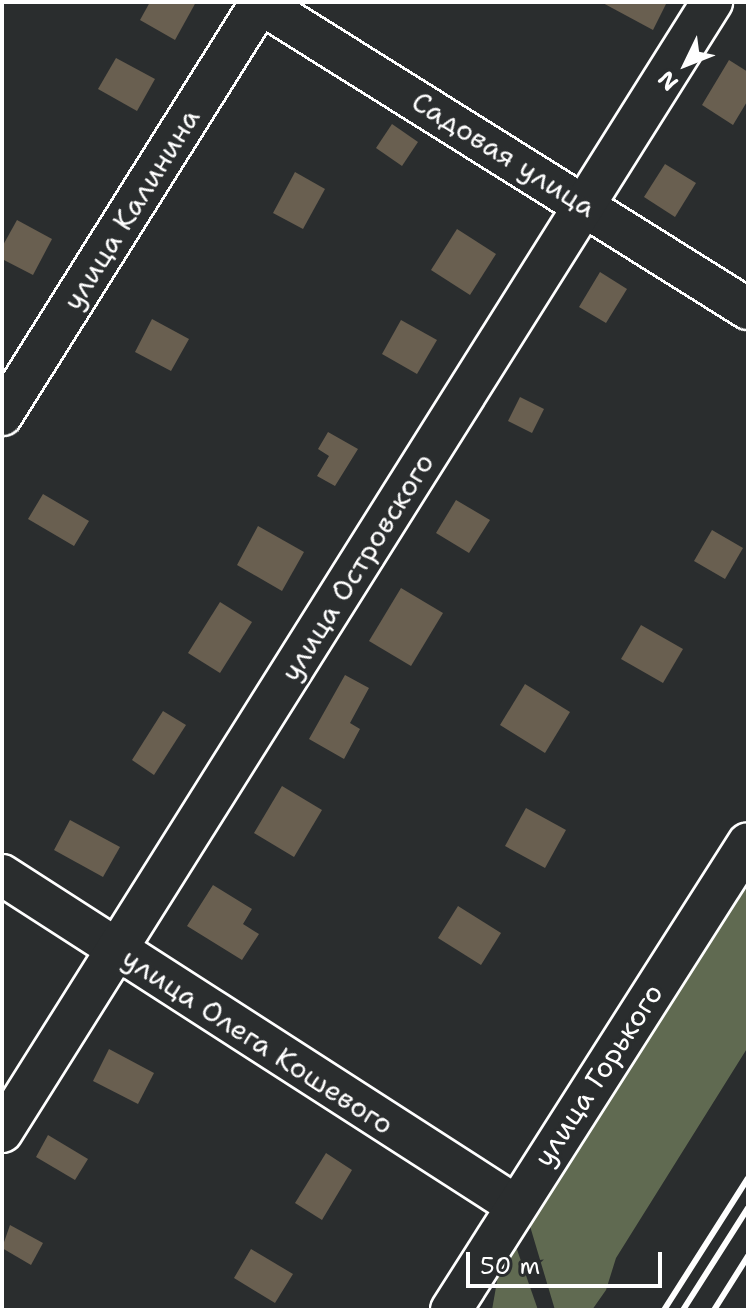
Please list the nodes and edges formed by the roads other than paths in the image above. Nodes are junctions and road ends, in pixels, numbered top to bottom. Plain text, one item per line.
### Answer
1 (259, 2) edge
2 (712, 2) edge
3 (586, 204) junction
4 (748, 309) edge
5 (2, 415) edge
6 (748, 843) edge
7 (2, 875) edge
8 (117, 950) junction
9 (2, 1132) edge
10 (515, 1205) junction
11 (451, 1310) edge

1 - 3 street, Садовая улица
1 - 5 street, улица Калинина
2 - 3 street, улица Островского
3 - 4 street, Садовая улица
3 - 8 street, улица Островского
6 - 10 street, улица Горького
7 - 8 street, улица Олега Кошевого
8 - 9 street, улица Островского
8 - 10 street, улица Олега Кошевого
10 - 11 street, улица Горького

